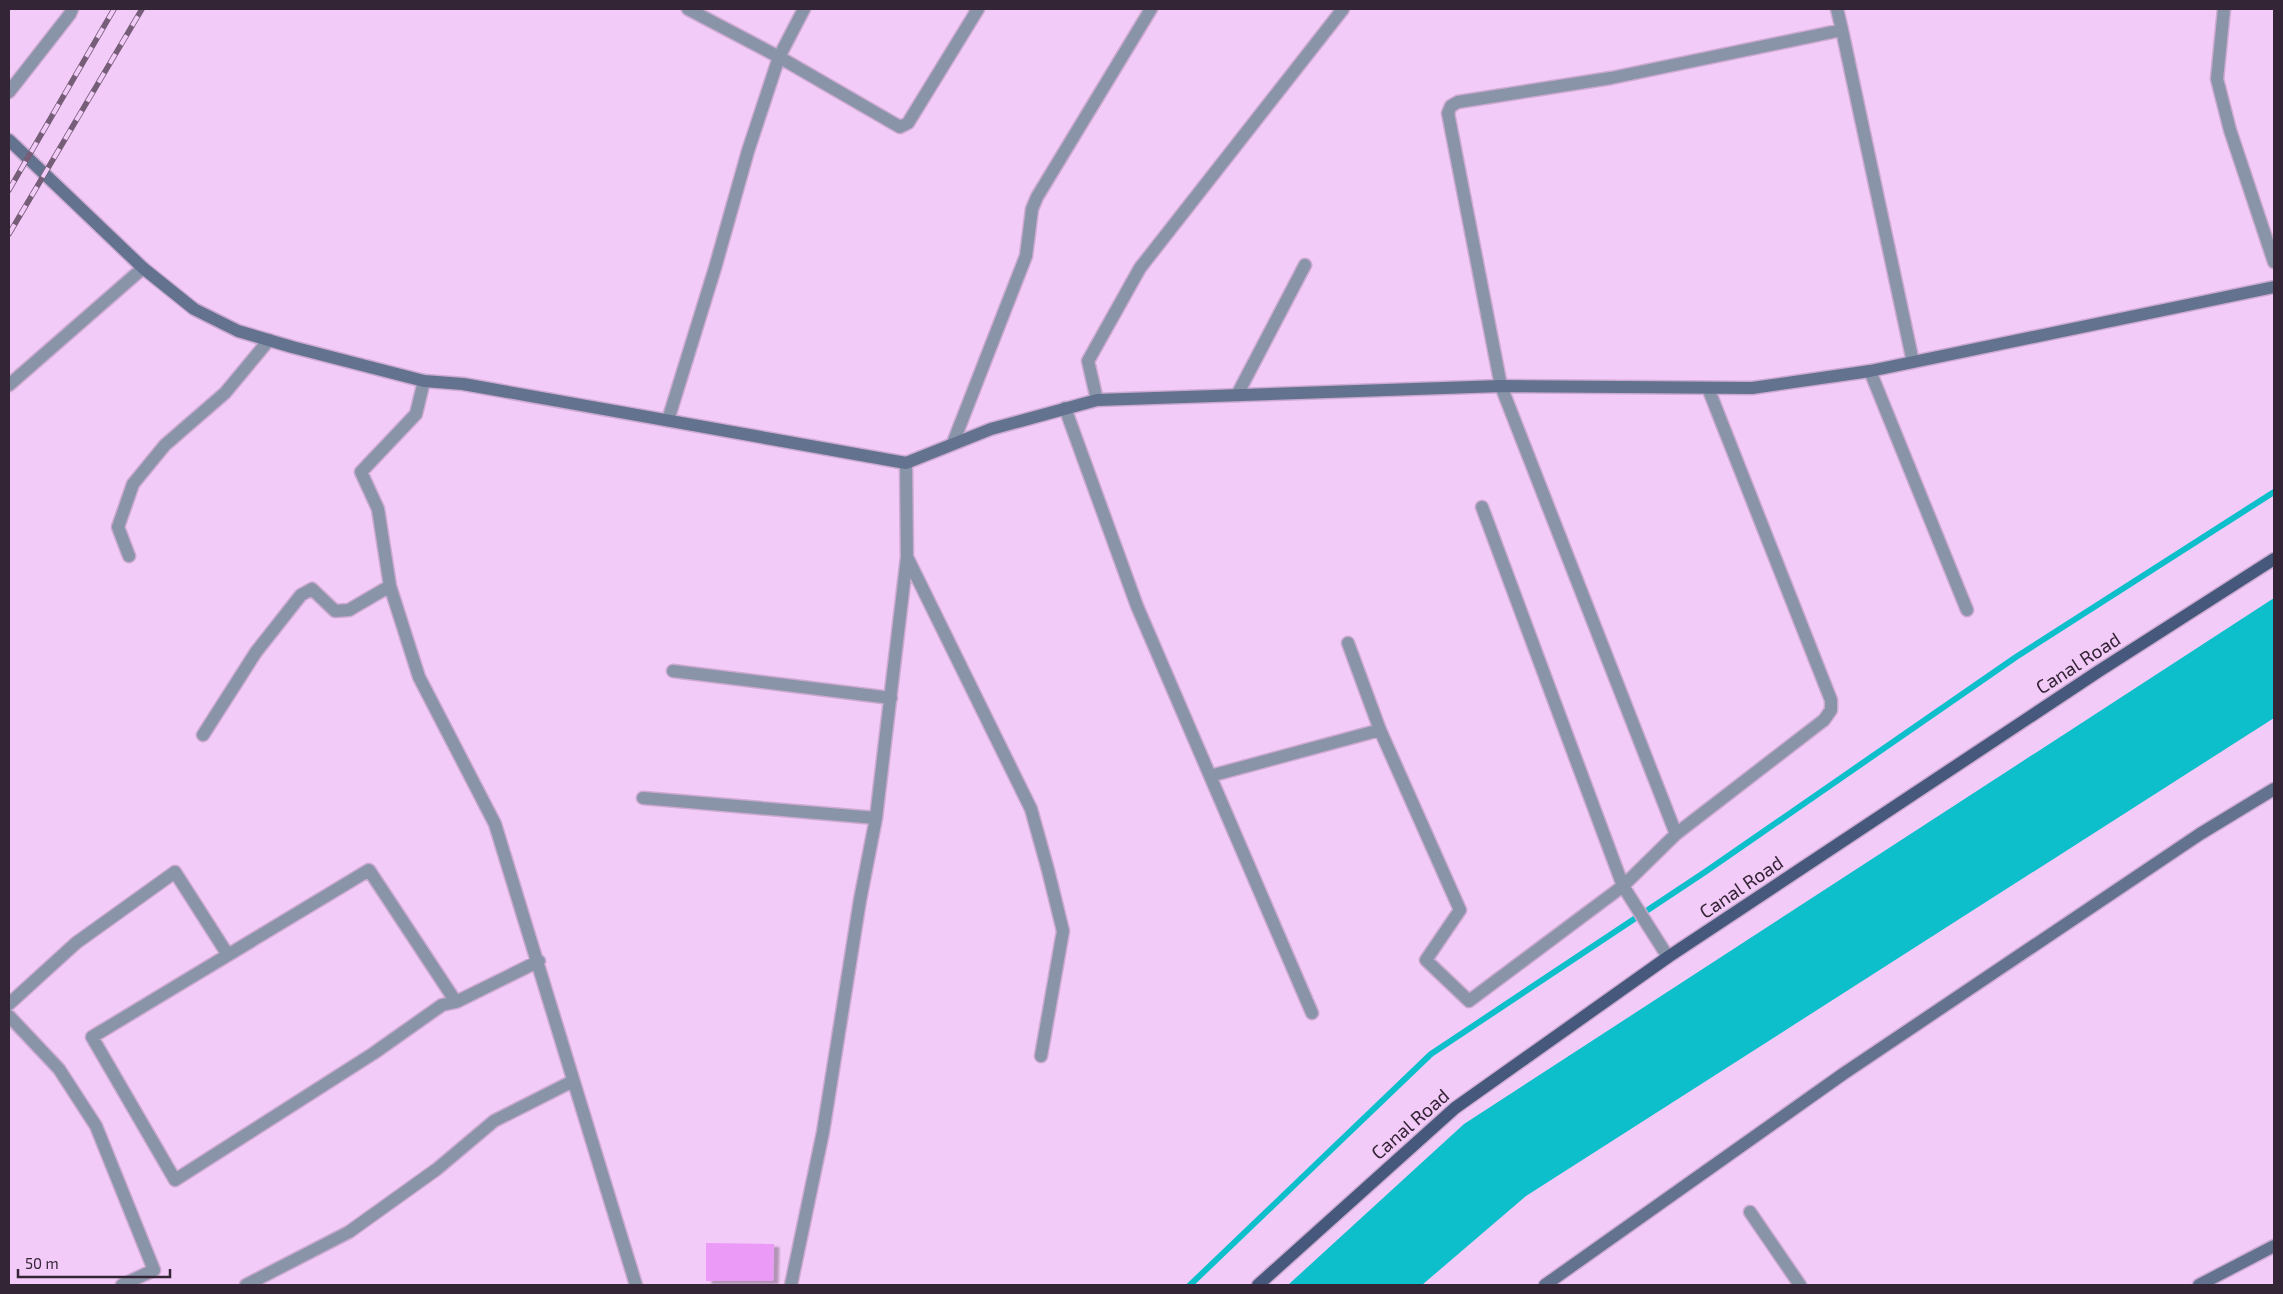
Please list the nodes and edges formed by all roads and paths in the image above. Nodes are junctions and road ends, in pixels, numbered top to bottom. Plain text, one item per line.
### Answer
1 (72, 9) edge
2 (688, 9) edge
3 (804, 9) edge
4 (978, 9) edge
5 (1151, 9) edge
6 (1343, 9) edge
7 (1837, 9) edge
8 (2224, 9) edge
9 (1842, 30) junction
10 (779, 57) junction
11 (9, 92) edge
12 (9, 140) edge
13 (2274, 262) edge
14 (1305, 265) dead end
15 (143, 268) junction
16 (2274, 287) edge
17 (269, 340) junction
18 (1914, 362) junction
19 (1870, 371) junction
20 (424, 381) junction
21 (9, 385) edge
22 (1501, 386) junction
23 (1708, 388) junction
24 (1237, 395) junction
25 (1097, 400) junction
26 (1065, 408) junction
27 (668, 420) junction
28 (954, 443) junction
29 (906, 463) junction
30 (1482, 507) dead end
31 (129, 556) dead end
32 (907, 557) junction
33 (2274, 559) edge
34 (390, 586) junction
35 (1967, 610) dead end
36 (1348, 642) dead end
37 (673, 671) dead end
38 (891, 698) junction
39 (1380, 730) junction
40 (204, 735) dead end
41 (1210, 776) junction
42 (2274, 789) edge
43 (643, 798) dead end
44 (876, 818) junction
45 (1676, 834) junction
46 (1623, 886) junction
47 (228, 955) junction
48 (1668, 958) junction
49 (539, 961) junction
50 (456, 1002) junction
51 (9, 1004) edge
52 (1312, 1013) dead end
53 (9, 1016) edge
54 (1041, 1056) dead end
55 (573, 1080) junction
56 (1750, 1212) dead end
57 (2274, 1246) edge
58 (129, 1284) edge
59 (246, 1285) edge
60 (636, 1285) edge
61 (791, 1285) edge
62 (1258, 1285) edge
63 (1545, 1285) edge
64 (1800, 1285) edge
65 (2199, 1285) edge

1 - 11 street
2 - 10 street
3 - 10 street
4 - 10 street
5 - 28 street
6 - 25 street
7 - 9 street
8 - 13 street
9 - 18 street
9 - 22 street
10 - 27 street
12 - 15 street
14 - 24 street
15 - 17 street
15 - 21 street
16 - 18 street
17 - 20 street
17 - 31 street
18 - 19 street
19 - 23 street
19 - 35 street
20 - 27 street
20 - 34 street
22 - 23 street
22 - 24 street
22 - 45 street
23 - 45 street
24 - 25 street
25 - 26 street
26 - 28 street
26 - 41 street
27 - 29 street
28 - 29 street
29 - 32 street
30 - 46 street
32 - 38 street
32 - 54 street
33 - 48 main road, Canal Road
34 - 40 street
34 - 49 street
36 - 39 street
37 - 38 street
38 - 44 street
39 - 41 street
39 - 46 street
41 - 52 street
42 - 63 street
43 - 44 street
44 - 61 street
45 - 46 street
46 - 48 street
47 - 50 street
47 - 50 street
47 - 51 street
48 - 62 main road, Canal Road
49 - 50 street
49 - 55 street
53 - 58 street
55 - 59 street
55 - 60 street
56 - 64 street
57 - 65 street

